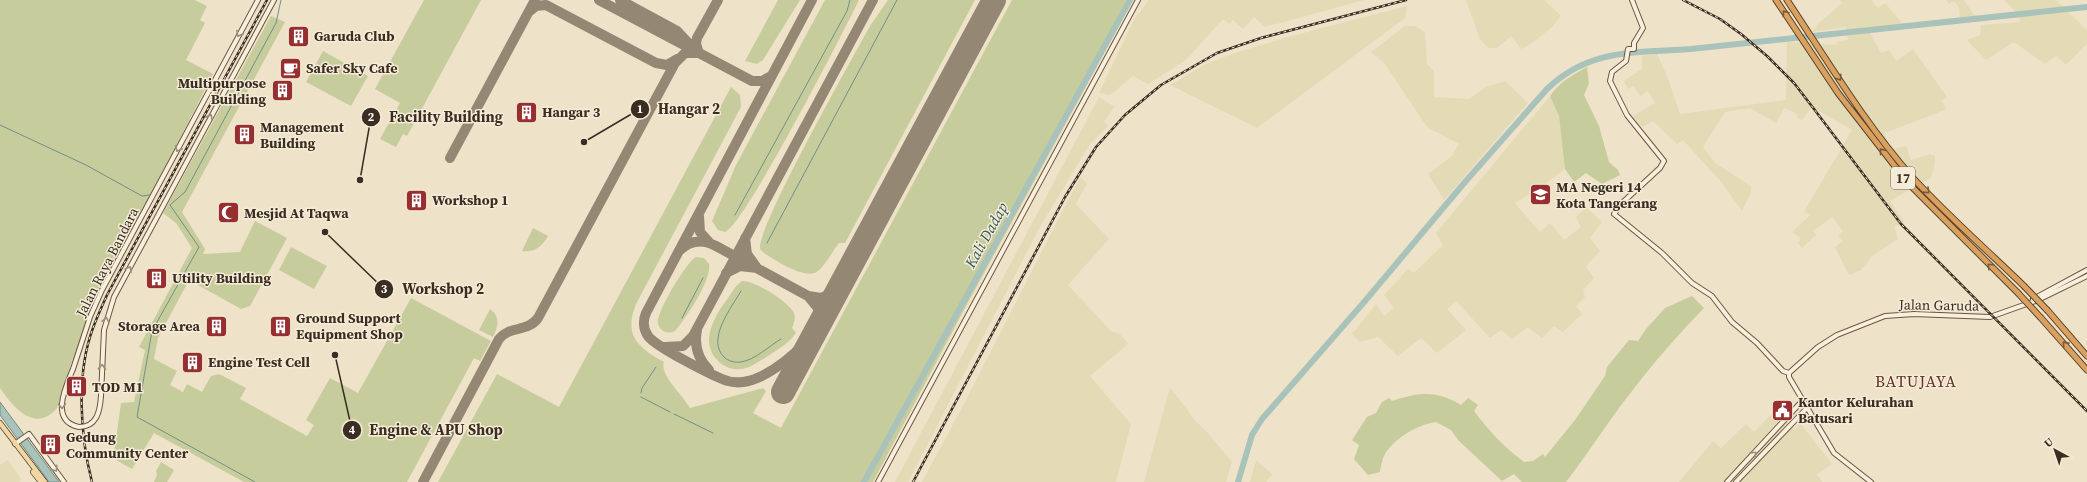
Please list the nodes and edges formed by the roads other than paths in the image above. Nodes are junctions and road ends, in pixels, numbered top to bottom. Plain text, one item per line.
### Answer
1 (258, 0) edge
2 (274, 0) edge
3 (1138, 0) edge
4 (1632, 0) edge
5 (1776, 0) edge
6 (1787, 0) edge
7 (2087, 270) edge
8 (2087, 276) edge
9 (2066, 281) junction
10 (2068, 286) junction
11 (2031, 301) junction
12 (2087, 356) edge
13 (2087, 370) edge
14 (1789, 373) junction
15 (1803, 400) junction
16 (1807, 408) junction
17 (0, 423) edge
18 (0, 428) edge
19 (17, 442) junction
20 (41, 482) edge
21 (45, 482) edge
22 (64, 482) edge
23 (878, 482) edge
24 (1727, 482) edge
25 (1736, 482) edge
26 (1871, 482) edge

1 -> 2 street, Jalan Raya Bandara, bridge
3 - 23 street
4 - 14 street
13 -> 5 highway, 17, bridge
6 -> 12 highway, 17, bridge
7 - 9 street, Jalan Garuda
8 - 10 street, Jalan Garuda
9 - 10 street
9 - 11 street, Jalan Garuda
10 - 11 street, Jalan Garuda
11 - 14 street, Jalan Garuda
14 - 15 street
15 - 16 street
24 -> 15 street
16 - 25 street
16 - 26 street
17 - 19 main road
18 - 20 main road
19 - 21 main road
19 -> 22 street

